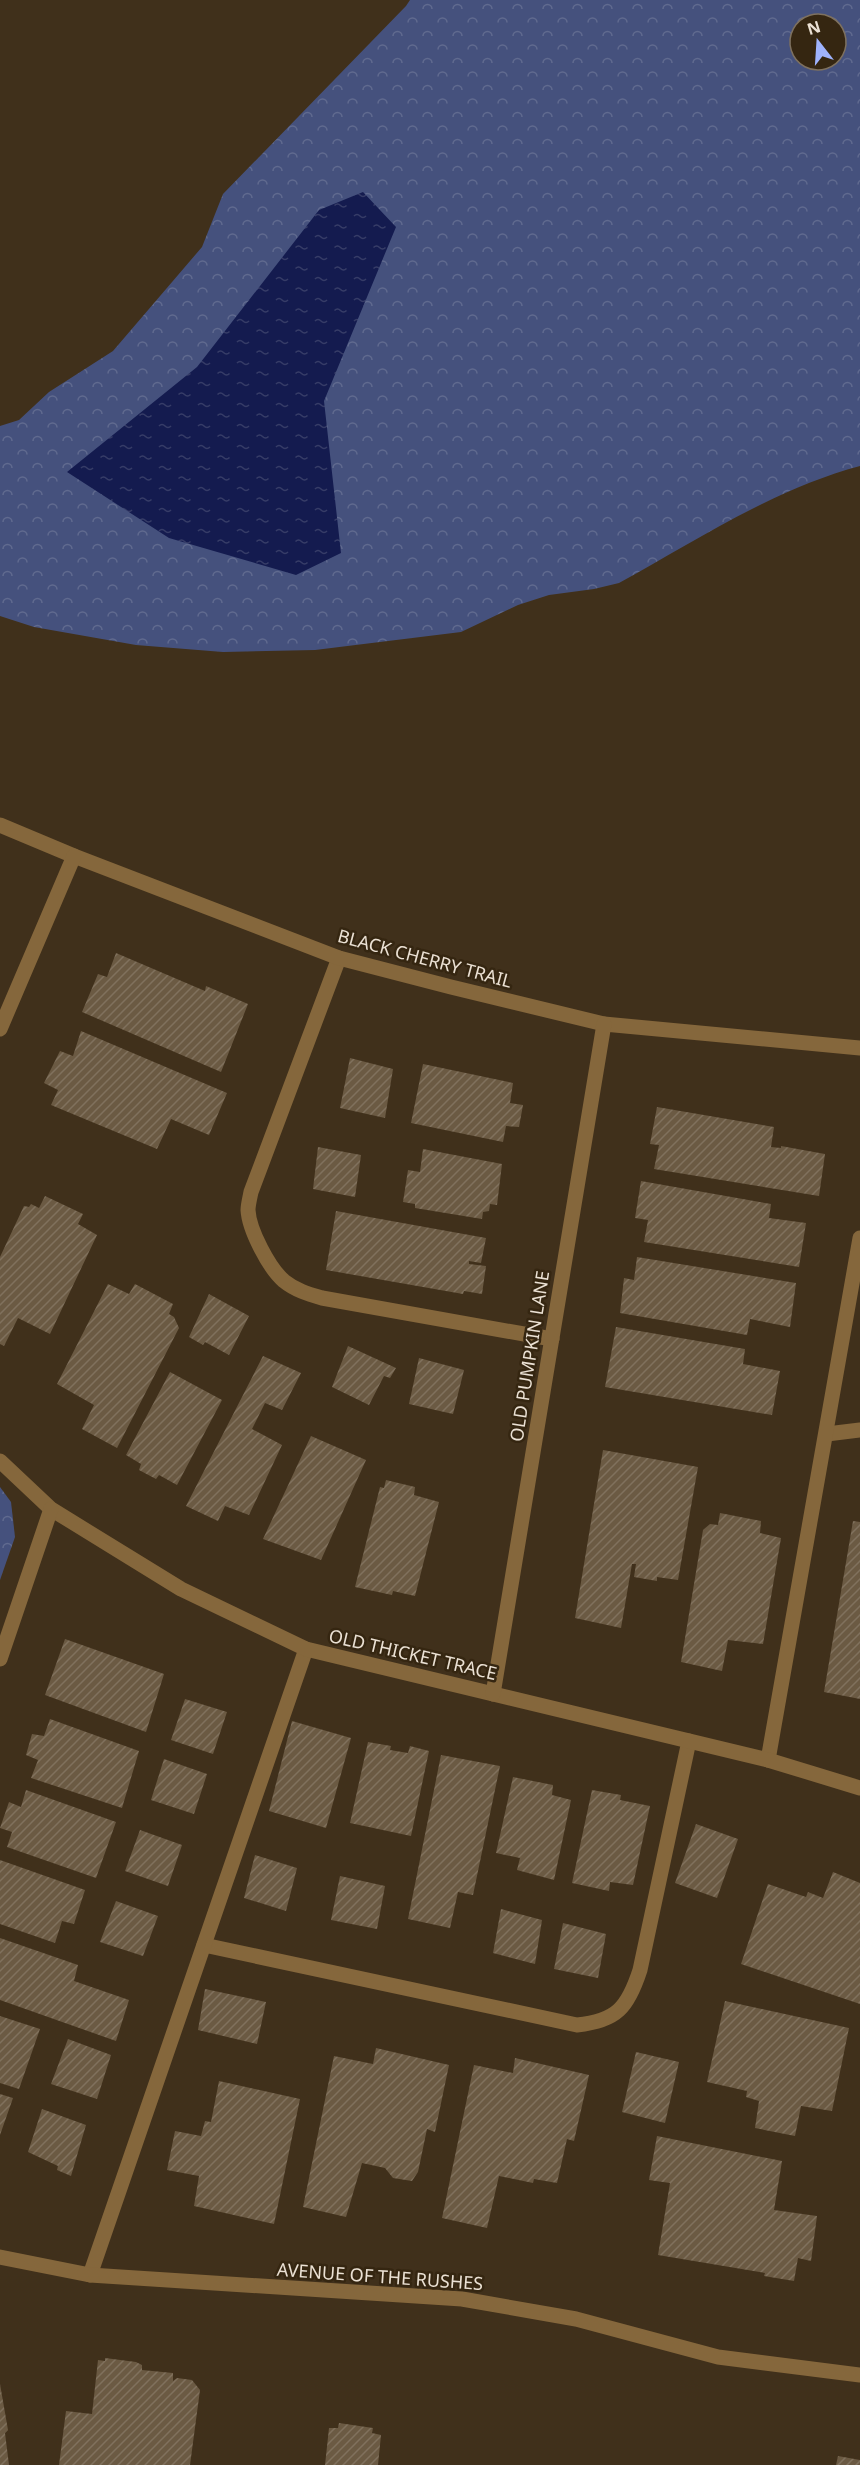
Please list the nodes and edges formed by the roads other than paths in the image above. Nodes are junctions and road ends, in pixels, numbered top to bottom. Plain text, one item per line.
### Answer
1 (0, 825) edge
2 (74, 856) junction
3 (339, 958) junction
4 (604, 1024) junction
5 (0, 1029) edge
6 (860, 1048) edge
7 (860, 1238) edge
8 (552, 1339) junction
9 (860, 1430) edge
10 (827, 1434) junction
11 (0, 1461) edge
12 (51, 1509) junction
13 (306, 1649) junction
14 (0, 1659) edge
15 (493, 1694) junction
16 (689, 1741) junction
17 (768, 1760) junction
18 (860, 1788) edge
19 (204, 1945) junction
20 (0, 2257) edge
21 (90, 2275) junction
22 (860, 2375) edge

1 - 2 street, BLACK CHERRY TRAIL
2 - 3 street, BLACK CHERRY TRAIL
2 - 5 street
3 - 4 street, BLACK CHERRY TRAIL
3 - 8 street
4 - 6 street, BLACK CHERRY TRAIL
4 - 8 street, OLD PUMPKIN LANE
7 - 10 street
8 - 15 street, OLD PUMPKIN LANE
9 - 10 street
10 - 17 street
11 - 12 street, OLD THICKET TRACE
12 - 13 street, OLD THICKET TRACE
12 - 14 street
13 - 15 street, OLD THICKET TRACE
13 - 19 street
15 - 16 street, OLD THICKET TRACE
16 - 17 street, OLD THICKET TRACE
16 - 19 street
17 - 18 street, OLD THICKET TRACE
19 - 21 street
20 - 21 street, AVENUE OF THE RUSHES
21 - 22 street, AVENUE OF THE RUSHES

